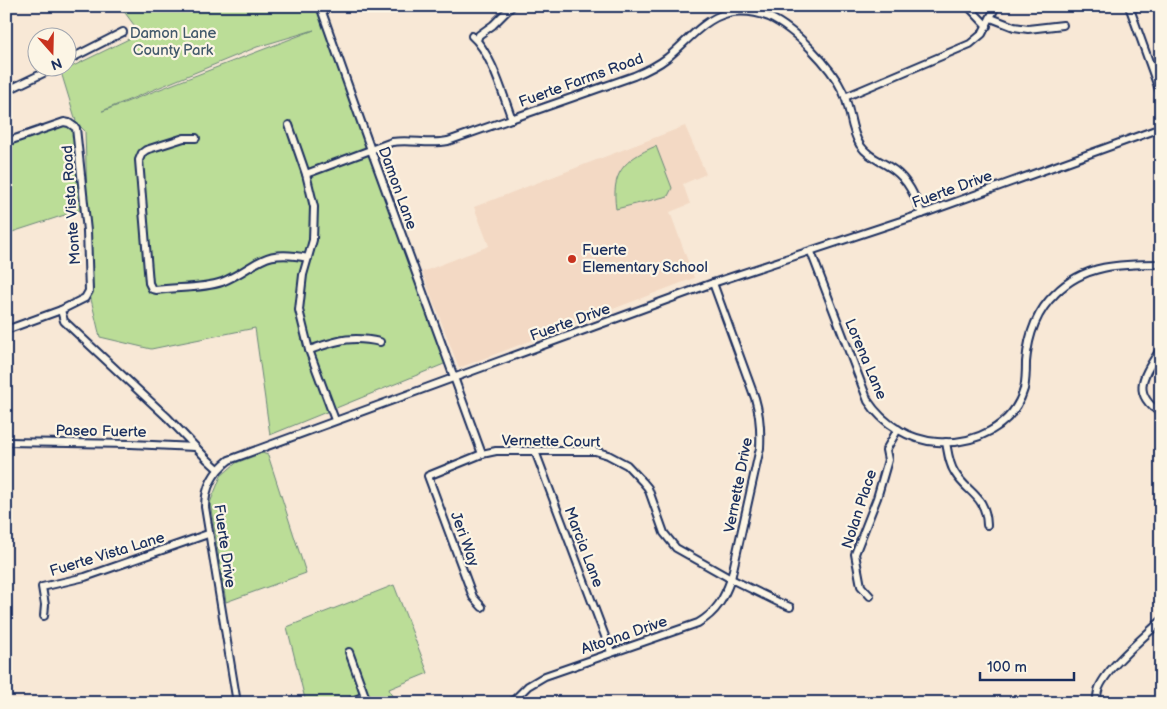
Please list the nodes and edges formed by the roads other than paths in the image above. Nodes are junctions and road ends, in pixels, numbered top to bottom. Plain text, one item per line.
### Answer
1 (320, 6) edge
2 (512, 6) edge
3 (968, 6) edge
4 (996, 6) edge
5 (1138, 6) edge
6 (1129, 8) edge
7 (991, 18) junction
8 (1063, 25) dead end
9 (987, 26) junction
10 (123, 32) dead end
11 (78, 55) edge
12 (33, 78) edge
13 (6, 91) edge
14 (1161, 95) edge
15 (845, 97) junction
16 (512, 119) junction
17 (289, 125) dead end
18 (1160, 130) edge
19 (196, 138) dead end
20 (6, 142) edge
21 (371, 150) junction
22 (306, 174) junction
23 (922, 214) junction
24 (811, 252) junction
25 (308, 258) junction
26 (1161, 264) edge
27 (713, 283) junction
28 (61, 310) junction
29 (6, 330) edge
30 (380, 342) dead end
31 (1161, 348) edge
32 (309, 350) junction
33 (454, 378) junction
34 (1161, 413) edge
35 (335, 420) junction
36 (898, 429) junction
37 (6, 442) edge
38 (946, 442) junction
39 (195, 447) junction
40 (535, 451) junction
41 (482, 454) junction
42 (218, 469) junction
43 (428, 476) joint
44 (987, 525) dead end
45 (208, 534) junction
46 (731, 578) junction
47 (870, 596) dead end
48 (790, 606) dead end
49 (482, 607) dead end
50 (44, 616) dead end
51 (1161, 621) edge
52 (349, 652) dead end
53 (611, 652) junction
54 (237, 703) edge
55 (347, 703) edge
56 (511, 703) edge
57 (1096, 703) edge

1 - 21 street, Damon Lane
2 - 16 street
3 - 9 street
4 - 7 street
5 - 6 street
6 - 14 street
7 - 8 street
7 - 9 street
9 - 15 street
10 - 11 street
12 - 13 street
15 - 16 street, Fuerte Farms Road
15 - 23 street, Fuerte Farms Road
16 - 21 street, Fuerte Farms Road
17 - 22 street
18 - 23 street, Fuerte Drive
19 - 25 street
20 - 28 street, Monte Vista Road
21 - 22 street, Fuerte Farms Road
21 - 33 street, Damon Lane
22 - 25 street
23 - 24 street, Fuerte Drive
24 - 27 street, Fuerte Drive
24 - 36 street, Lorena Lane
25 - 32 street
26 - 38 street, Lorena Lane
27 - 33 street, Fuerte Drive
27 - 46 street, Vernette Drive
28 - 29 street, Monte Vista Road
28 - 39 street
30 - 32 street
31 - 34 street
32 - 35 street
33 - 35 street, Fuerte Drive
33 - 41 street
35 - 42 street, Fuerte Drive
36 - 38 street, Lorena Lane
36 - 47 street, Nolan Place
37 - 39 street, Paseo Fuerte
38 - 44 street
39 - 42 street
40 - 41 street, Vernette Court
40 - 46 street, Vernette Court
40 - 53 street, Marcia Lane
41 - 43 street, Vernette Court
42 - 45 street, Fuerte Drive
43 - 49 street, Jeri Way
45 - 50 street, Fuerte Vista Lane
45 - 54 street, Fuerte Drive
46 - 48 street, Vernette Court
46 - 53 street, Altoona Drive
51 - 57 street
52 - 55 street
53 - 56 street, Altoona Drive

